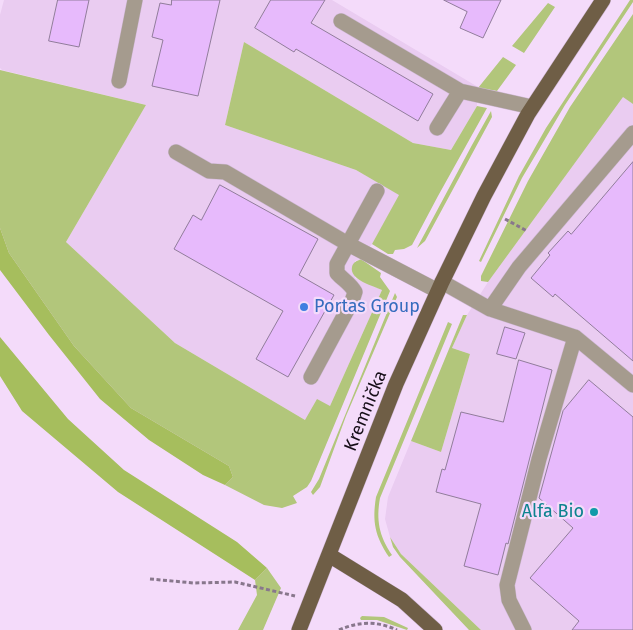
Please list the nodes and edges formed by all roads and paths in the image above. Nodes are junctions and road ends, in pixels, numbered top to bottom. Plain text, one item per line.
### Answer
1 (135, 0) edge
2 (603, 0) edge
3 (341, 21) dead end
4 (119, 82) dead end
5 (460, 91) junction
6 (532, 107) junction
7 (437, 128) dead end
8 (633, 134) edge
9 (176, 152) dead end
10 (377, 191) dead end
11 (505, 219) dead end
12 (543, 240) junction
13 (348, 244) junction
14 (440, 286) junction
15 (493, 310) junction
16 (575, 337) junction
17 (311, 377) dead end
18 (633, 385) edge
19 (329, 555) junction
20 (150, 579) dead end
21 (313, 598) junction
22 (300, 630) edge
23 (339, 630) edge
24 (397, 630) edge
25 (435, 630) edge
26 (524, 630) edge

1 - 4 lane
2 - 6 main road, Kremnička
3 - 5 lane
5 - 6 lane
5 - 7 lane
6 - 14 main road, Kremnička
8 - 12 lane
9 - 13 lane
10 - 13 lane
11 - 12 path
12 - 15 lane
13 - 14 lane
13 - 17 lane
14 - 15 lane
14 - 19 main road, Kremnička
15 - 16 lane
16 - 18 lane
16 - 26 lane
19 - 21 main road, Kremnička
19 - 25 main road
20 - 21 path
21 - 22 main road, Kremnička
23 - 24 path

